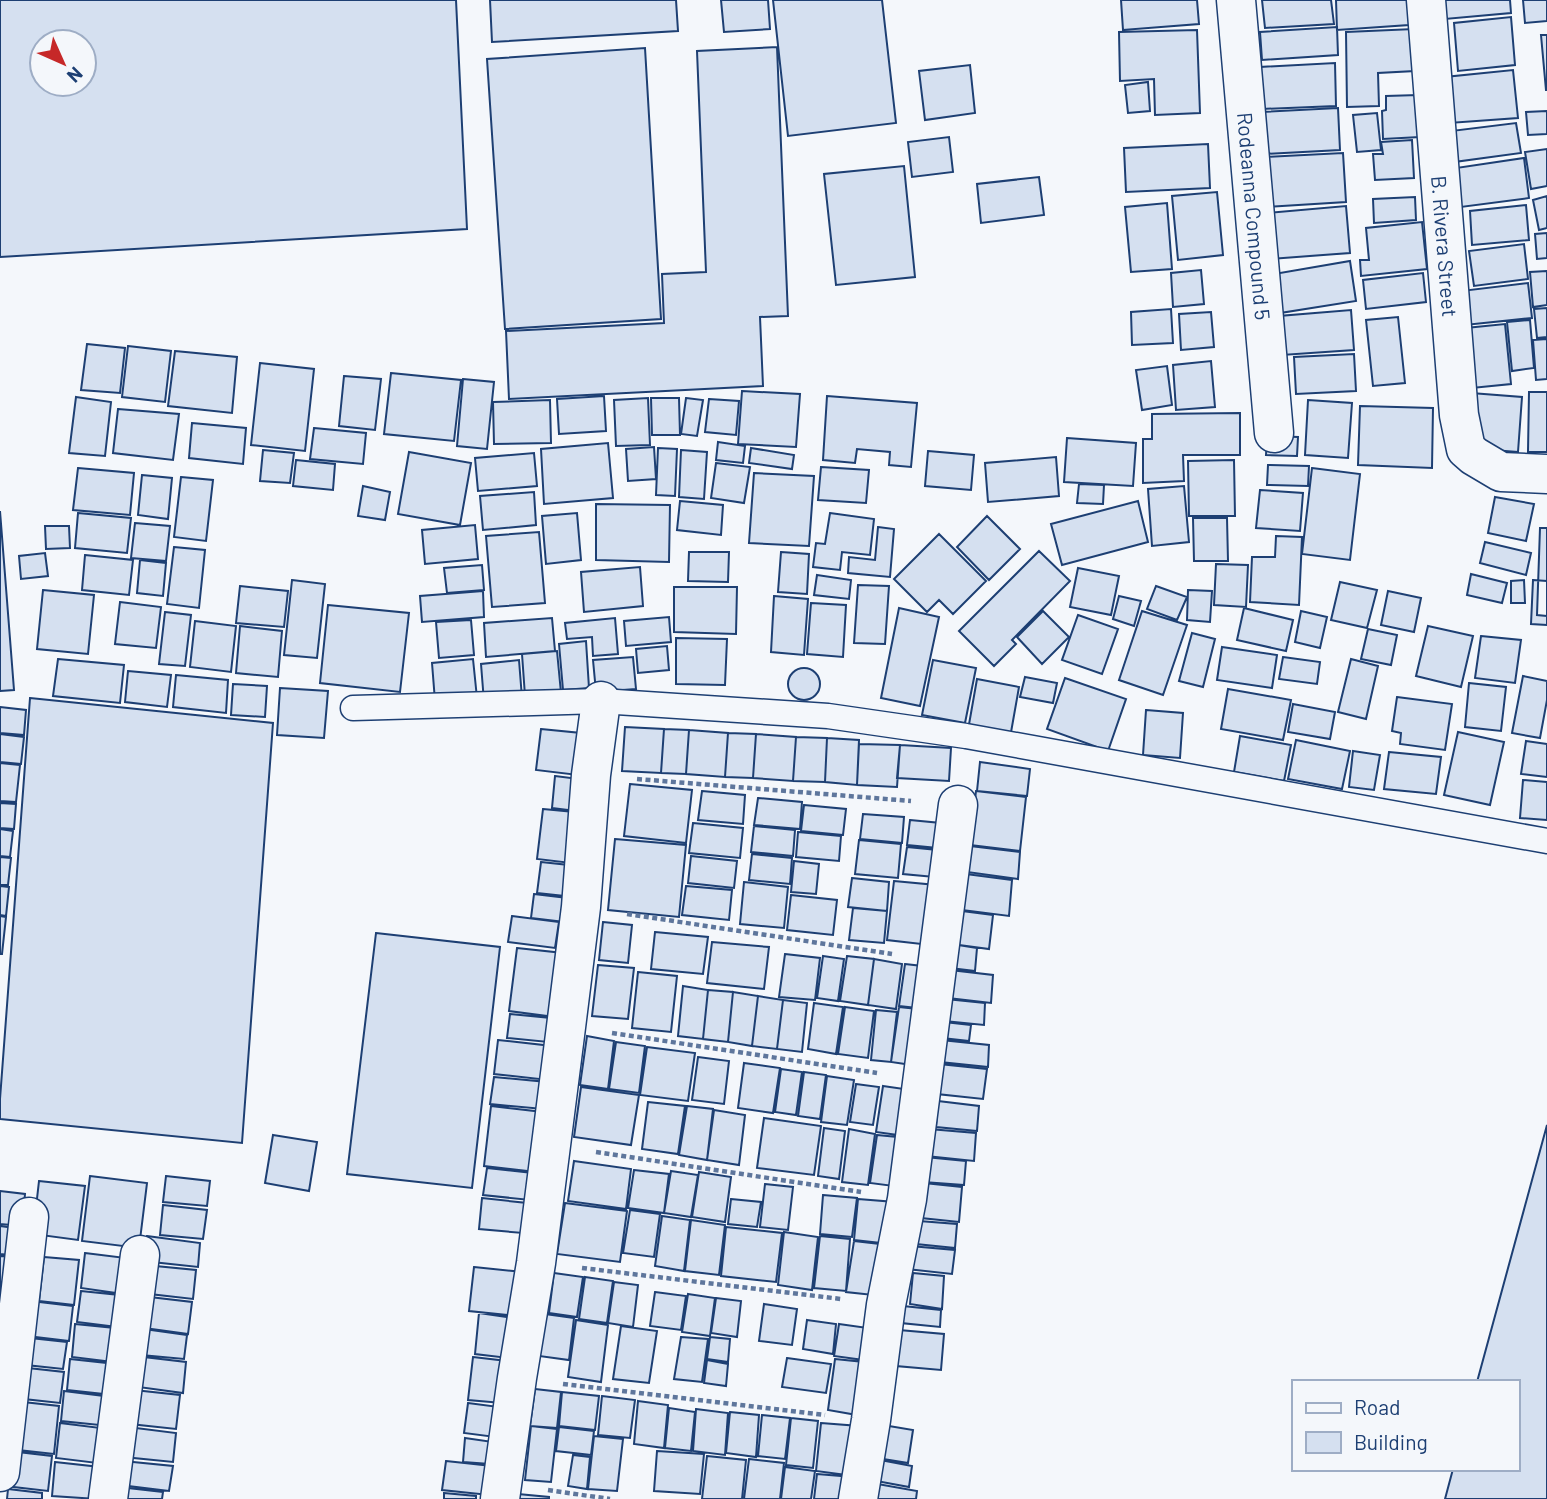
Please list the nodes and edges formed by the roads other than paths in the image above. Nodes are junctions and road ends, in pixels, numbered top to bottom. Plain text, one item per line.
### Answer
1 (1236, 0) edge
2 (1426, 0) edge
3 (1274, 433) dead end
4 (1547, 474) edge
5 (601, 701) junction
6 (353, 708) dead end
7 (958, 805) road end
8 (1547, 841) edge
9 (29, 1217) dead end
10 (140, 1255) dead end
11 (0, 1472) edge
12 (501, 1491) edge
13 (108, 1499) edge
14 (858, 1499) edge

1 - 3 street, Rodeanna Compound 5
2 - 4 street, B. Rivera Street
5 - 6 lane
5 - 8 lane
5 - 12 street
7 - 14 street
9 - 11 street
10 - 13 street

